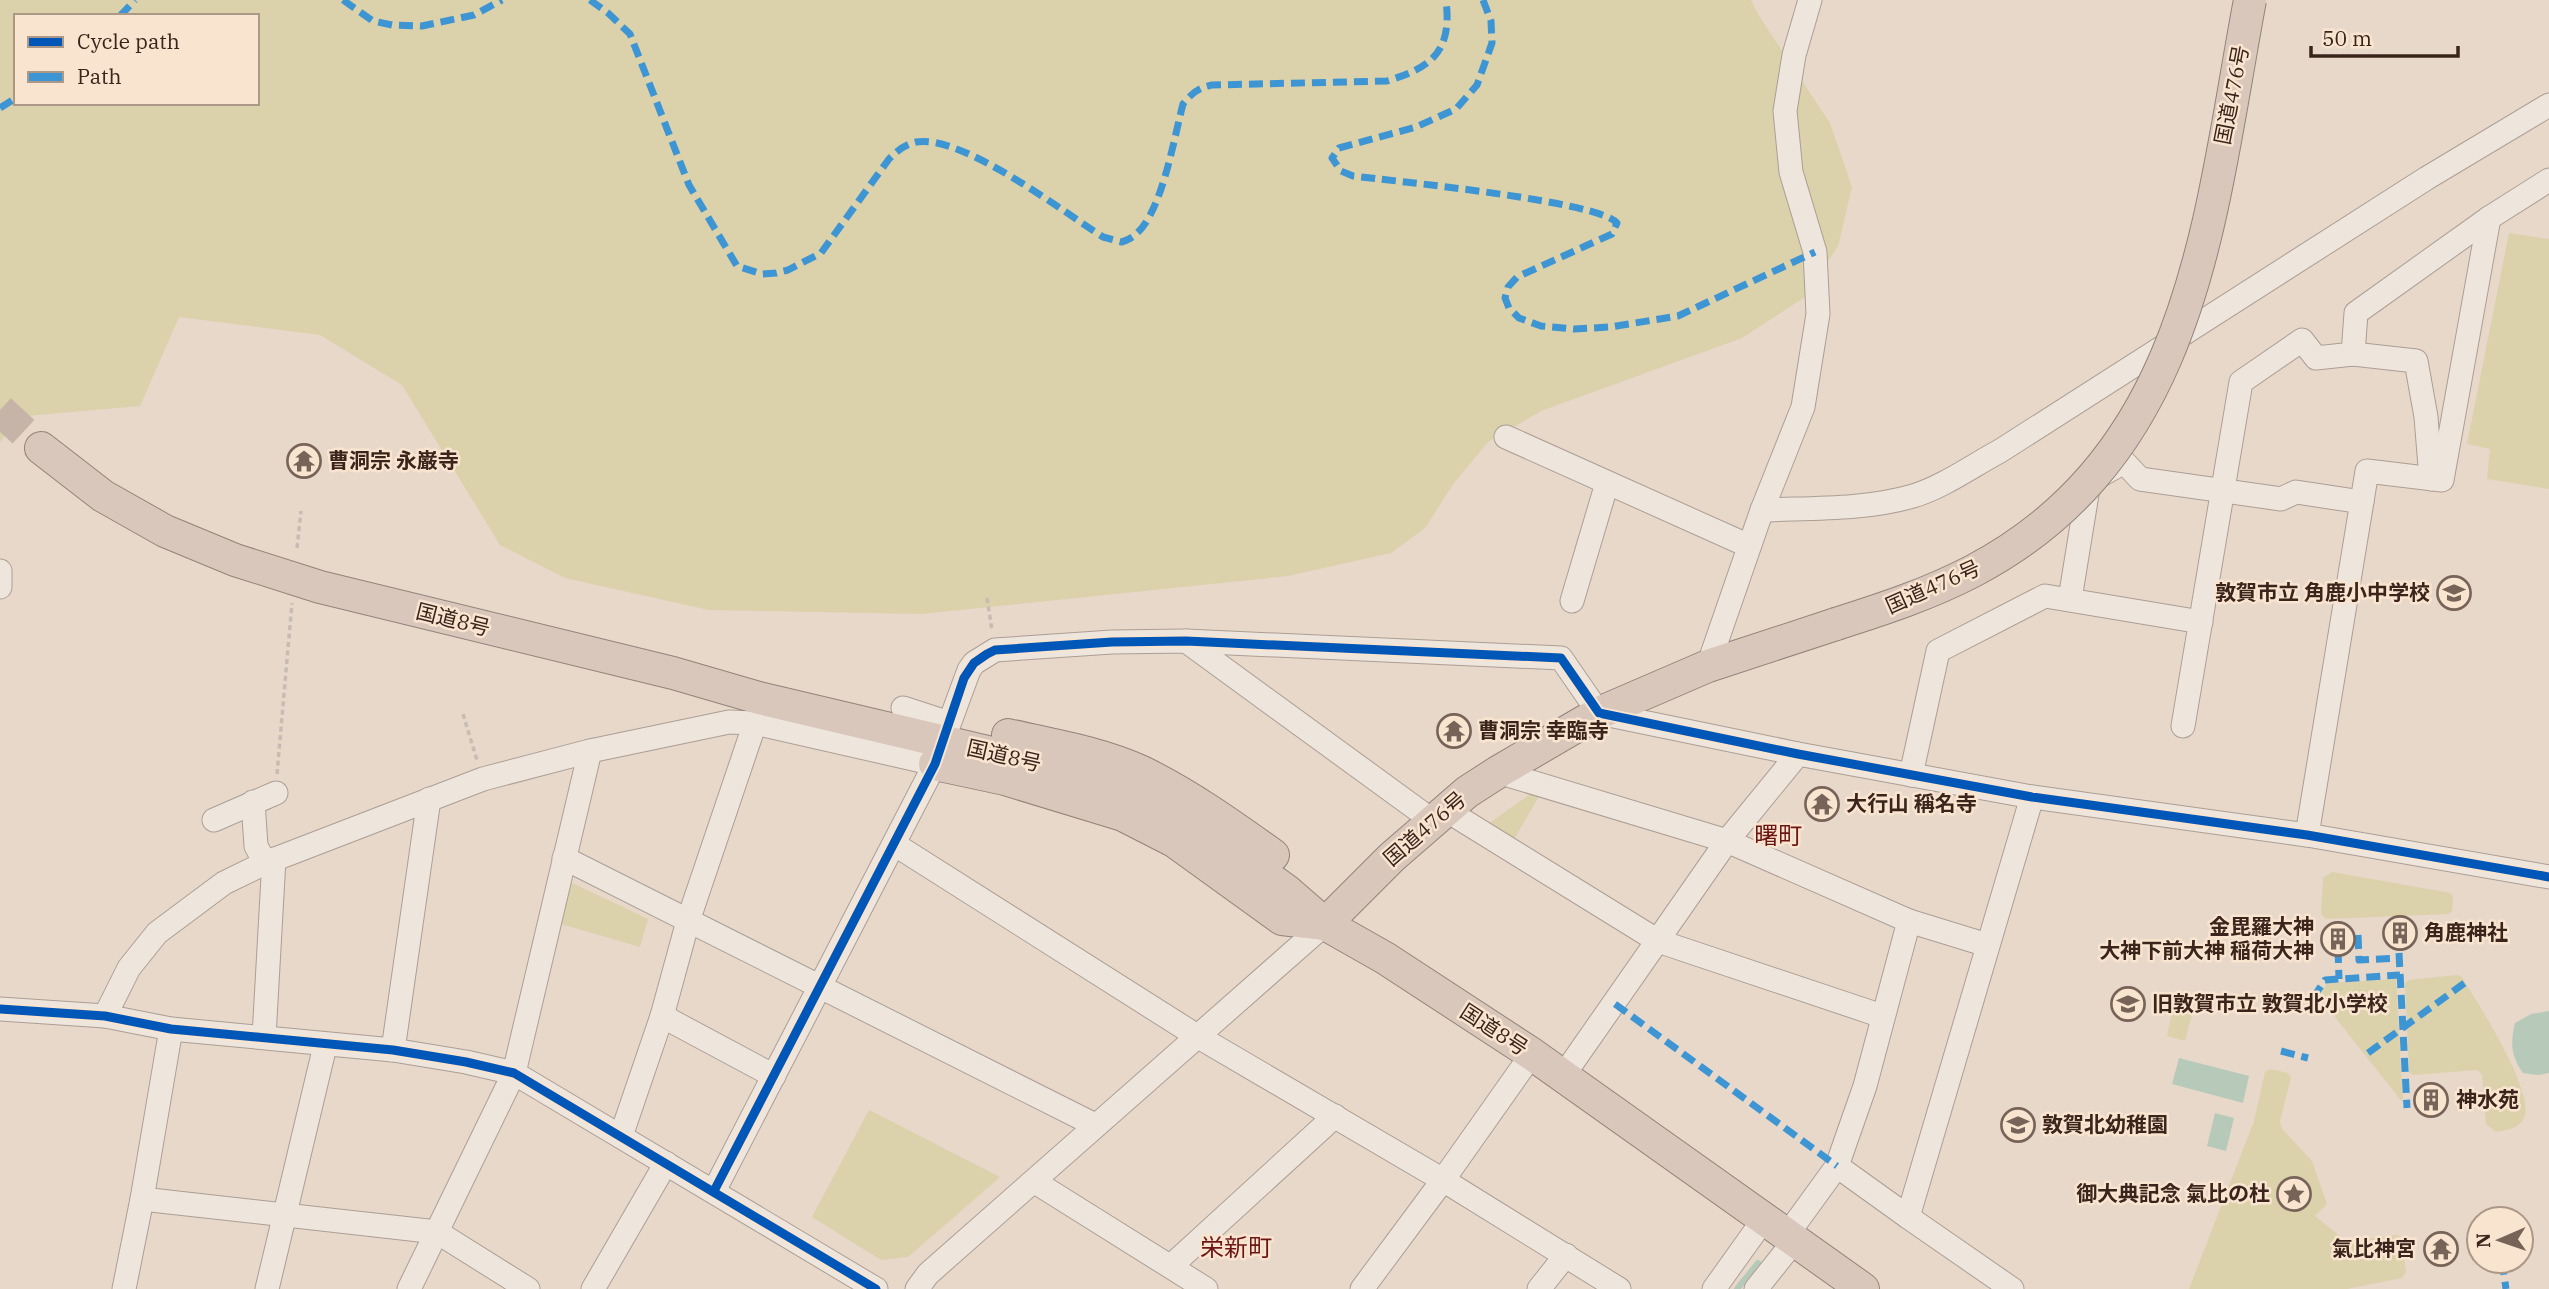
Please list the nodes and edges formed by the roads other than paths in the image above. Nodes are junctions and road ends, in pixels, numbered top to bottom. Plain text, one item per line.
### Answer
1 (1810, 0) edge
2 (2250, 0) edge
3 (2549, 105) edge
4 (2549, 180) edge
5 (2489, 218) junction
6 (2353, 354) junction
7 (1506, 437) dead end
8 (41, 449) tunnel mouth
9 (2431, 479) junction
10 (1607, 483) junction
11 (2222, 491) junction
12 (2362, 502) junction
13 (1762, 510) junction
14 (1749, 546) junction
15 (0, 571) edge
16 (0, 587) edge
17 (2070, 600) junction
18 (1572, 601) dead end
19 (2201, 622) junction
20 (1186, 641) junction
21 (1708, 666) junction
22 (903, 708) dead end
23 (757, 710) junction
24 (1599, 713) junction
25 (949, 725) junction
26 (2183, 726) dead end
27 (590, 751) junction
28 (1798, 754) junction
29 (937, 758) junction
30 (1498, 772) junction
31 (1911, 775) junction
32 (276, 793) road end
33 (2032, 797) junction
34 (429, 799) junction
35 (253, 802) junction
36 (1440, 815) junction
37 (214, 820) dead end
38 (2307, 835) junction
39 (1727, 841) junction
40 (894, 844) junction
41 (564, 858) junction
42 (269, 861) junction
43 (2549, 877) edge
44 (1909, 920) junction
45 (688, 921) junction
46 (1325, 924) junction
47 (1658, 941) junction
48 (1987, 945) junction
49 (820, 986) junction
50 (0, 1009) edge
51 (105, 1016) junction
52 (662, 1016) junction
53 (1882, 1016) junction
54 (171, 1029) junction
55 (1197, 1036) junction
56 (264, 1037) junction
57 (325, 1046) junction
58 (393, 1050) junction
59 (1532, 1054) junction
60 (514, 1073) junction
61 (774, 1076) junction
62 (1563, 1076) junction
63 (1335, 1116) junction
64 (1095, 1125) junction
65 (621, 1136) junction
66 (666, 1163) junction
67 (1837, 1166) junction
68 (1443, 1180) junction
69 (1035, 1182) junction
70 (714, 1191) junction
71 (142, 1199) junction
72 (286, 1216) junction
73 (1908, 1217) junction
74 (1782, 1231) junction
75 (436, 1232) junction
76 (1566, 1255) junction
77 (1171, 1266) junction
78 (1364, 1288) edge
79 (124, 1289) edge
80 (267, 1289) edge
81 (409, 1289) edge
82 (528, 1289) edge
83 (593, 1289) edge
84 (876, 1289) edge
85 (917, 1289) edge
86 (1206, 1289) edge
87 (1539, 1289) edge
88 (1619, 1289) edge
89 (1714, 1289) edge
90 (1756, 1289) edge
91 (1863, 1289) edge
92 (2012, 1289) edge

1 - 13 street
2 - 21 highway, 国道476号, bridge
3 - 13 street
4 - 5 street
5 - 6 street
5 - 9 street
6 - 9 street
6 - 11 street
7 - 10 street
8 - 23 highway, 国道8号
9 - 12 street
10 - 14 street
10 - 18 street
11 - 12 street
11 - 17 street
11 - 19 street
12 - 38 street
13 - 14 street
14 - 21 street
15 - 16 street
17 - 19 street
17 - 31 street
19 - 26 street
20 - 24 street
20 - 25 street
20 - 36 street
21 - 24 highway, 国道476号
22 - 25 street
23 - 27 street
23 - 29 street
23 - 45 street
23 - 46 highway, 国道8号
24 - 28 street
24 - 30 highway, 国道476号
25 - 46 highway
27 - 34 street
27 - 41 street
28 - 31 street
28 - 39 street
29 - 40 street
29 - 46 highway
30 - 36 highway, 国道476号
30 - 39 street
31 - 33 street
32 - 35 street
33 - 38 street
33 - 48 street
34 - 42 street
34 - 58 street
35 - 37 street
35 - 42 street
36 - 46 highway, 国道476号
36 - 47 street
38 - 43 street
39 - 44 street
39 - 47 street
40 - 49 street
40 - 55 street
41 - 45 street
41 - 60 street
42 - 51 street
42 - 56 street
44 - 48 street
44 - 53 street
45 - 49 street
45 - 52 street
46 - 55 street
46 - 59 highway, 国道8号
47 - 53 street
47 - 62 street
48 - 73 street
49 - 61 street
49 - 64 street
50 - 51 street
51 - 54 street
52 - 61 street
52 - 65 street
53 - 67 street
54 - 56 street
54 - 71 street
55 - 63 street
55 - 64 street
56 - 57 street
57 - 58 street
57 - 72 street
58 - 60 street
59 - 62 highway, 国道8号
59 - 68 street
60 - 65 street
60 - 75 street
61 - 70 street
62 - 74 highway, 国道8号
63 - 68 street
63 - 77 street
64 - 69 street
65 - 66 street
66 - 70 street
66 - 83 street
67 - 73 street
67 - 74 street
68 - 76 street
68 - 78 street
69 - 77 street
69 - 85 street
70 - 84 street
71 - 72 street
71 - 79 street
72 - 75 street
72 - 80 street
73 - 92 street
74 - 89 street
74 - 90 street
74 - 91 highway, 国道8号
75 - 81 street
75 - 82 street
76 - 87 street
76 - 88 street
77 - 86 street

